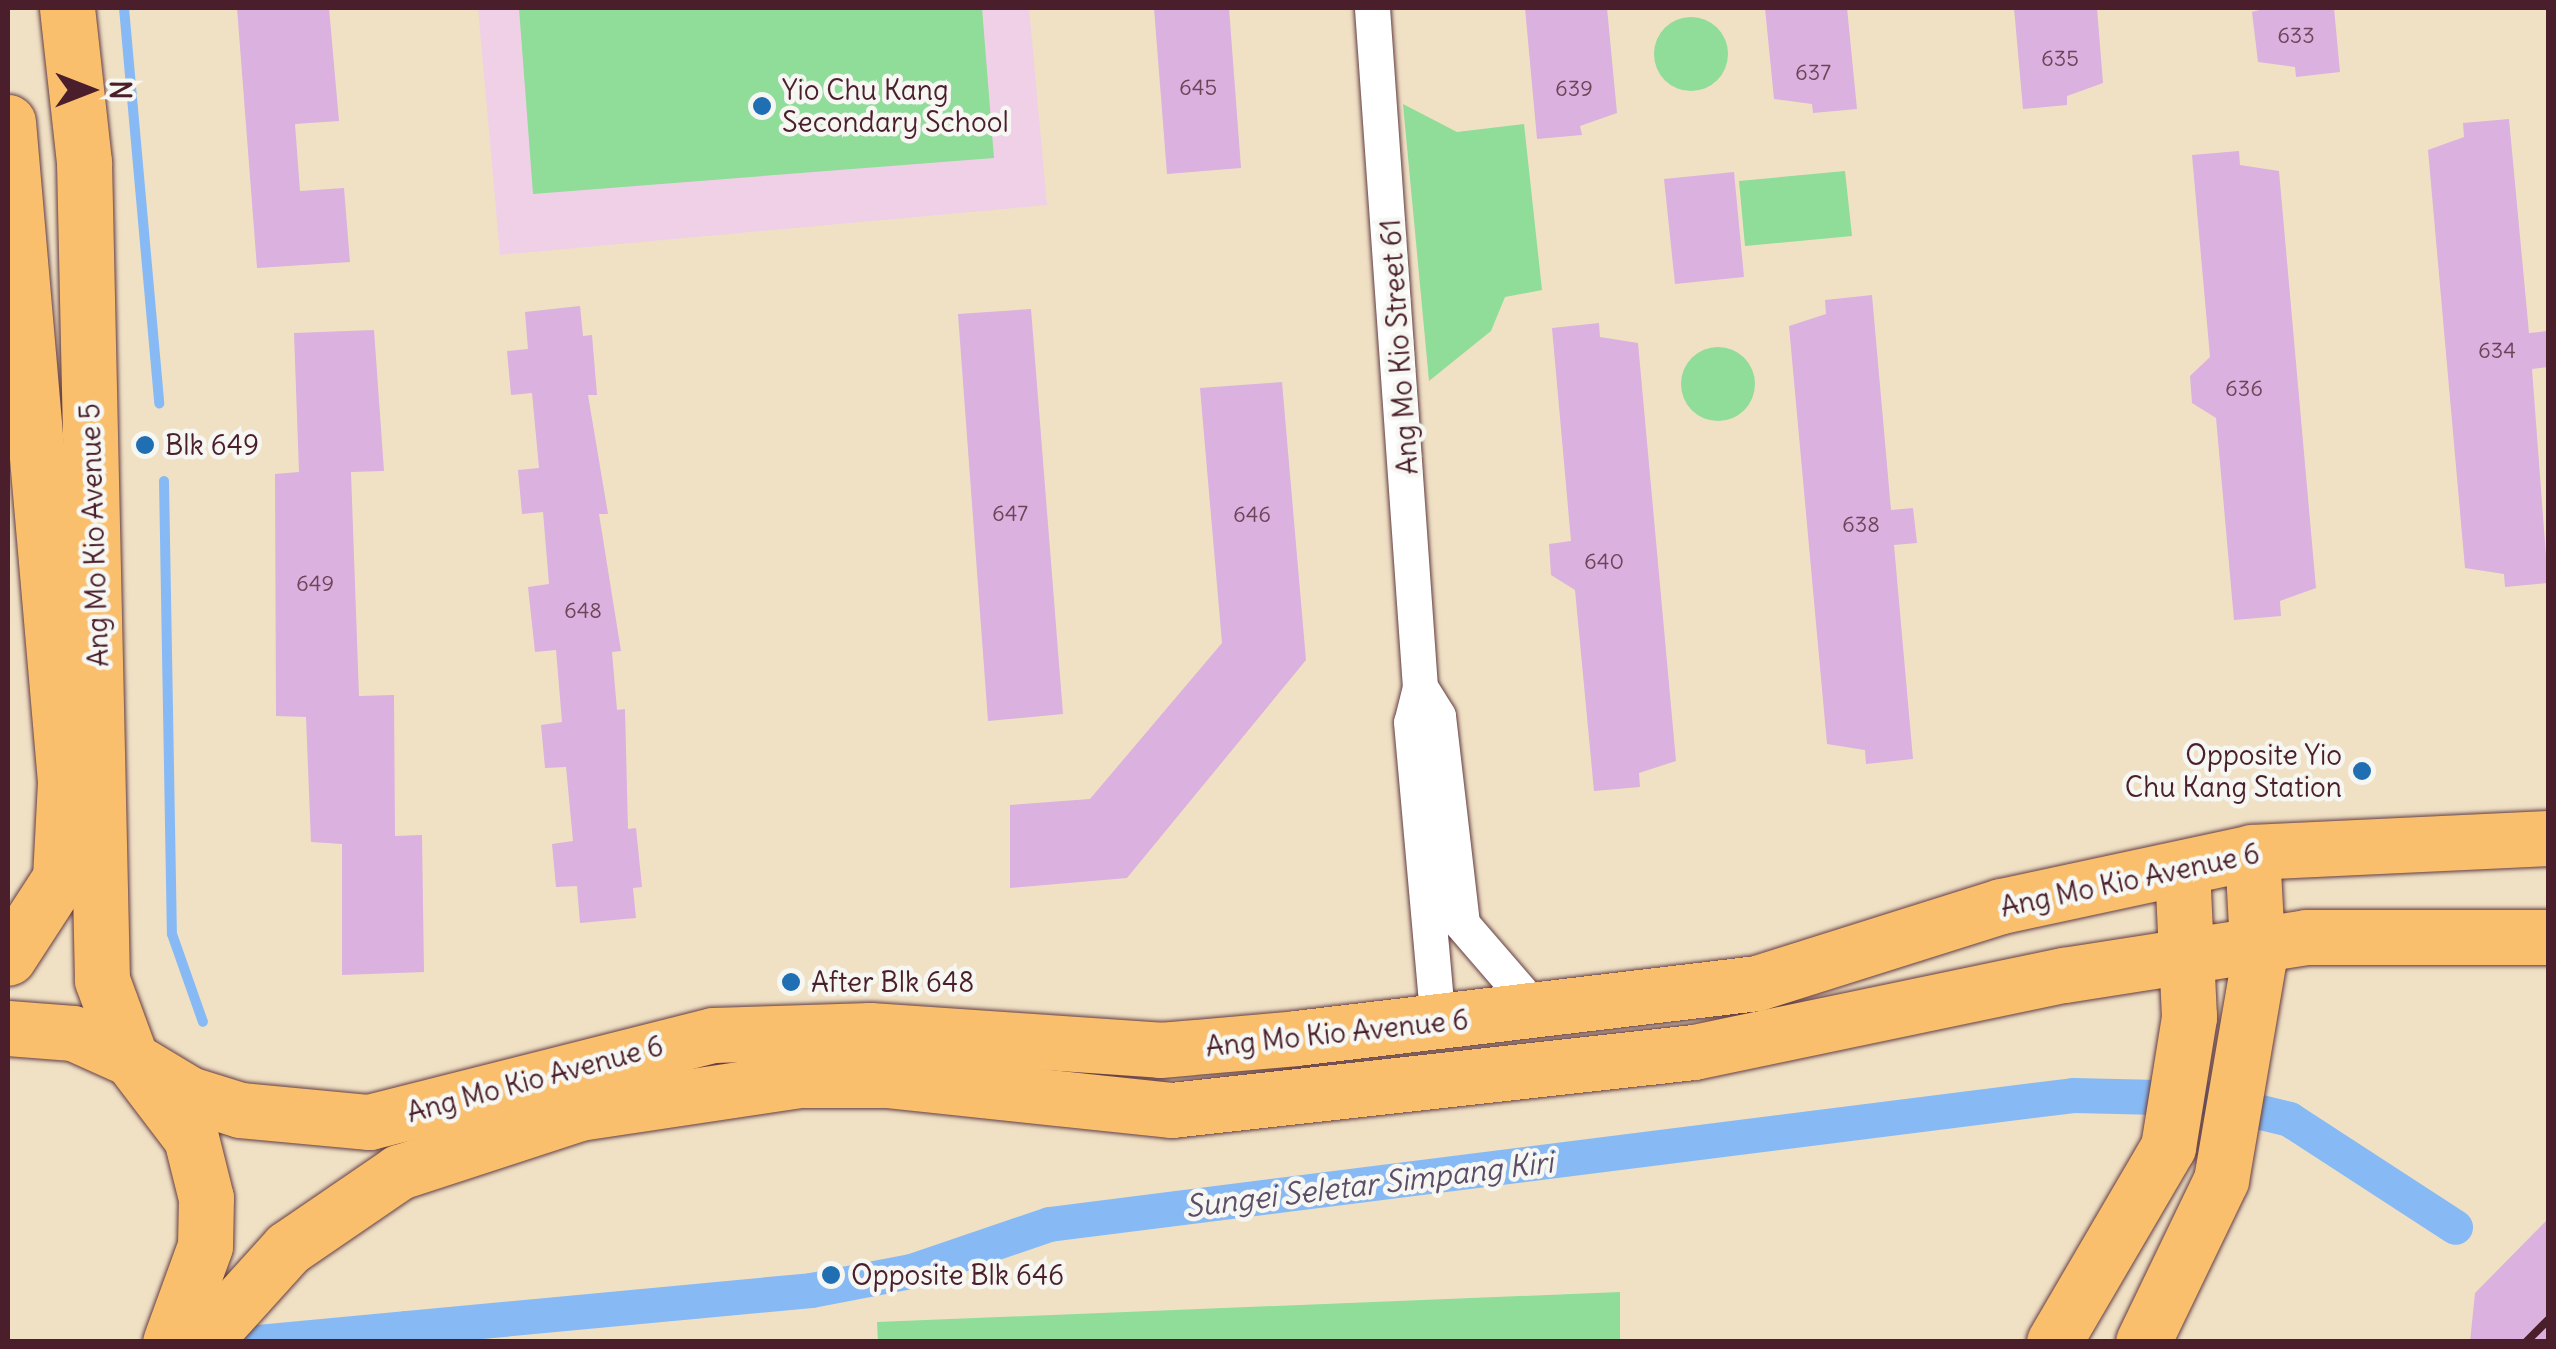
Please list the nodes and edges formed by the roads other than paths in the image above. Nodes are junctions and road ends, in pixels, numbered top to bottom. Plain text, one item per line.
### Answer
1 (67, 8) edge
2 (1372, 8) edge
3 (8, 122) edge
4 (71, 597) junction
5 (1420, 687) junction
6 (2548, 838) edge
7 (2252, 852) junction
8 (2182, 868) junction
9 (101, 936) junction
10 (2548, 937) edge
11 (2259, 944) junction
12 (8, 958) edge
13 (2186, 958) junction
14 (1536, 1012) junction
15 (1438, 1024) junction
16 (8, 1028) edge
17 (131, 1059) junction
18 (284, 1112) junction
19 (288, 1248) junction
20 (170, 1342) edge
21 (203, 1342) edge
22 (2054, 1342) edge
23 (2143, 1342) edge

1 - 4 main road, Ang Mo Kio Avenue 5
2 - 5 street, Ang Mo Kio Street 61
3 - 4 main road, Ang Mo Kio Avenue 5
4 - 9 main road, Ang Mo Kio Avenue 5
4 - 12 main road, Ang Mo Kio Avenue 5
5 - 14 street, Ang Mo Kio Street 61
5 - 15 street, Ang Mo Kio Street 61
6 - 7 main road, Ang Mo Kio Avenue 6
7 - 8 main road, Ang Mo Kio Avenue 6
7 - 11 main road
8 - 13 main road
8 - 14 main road, Ang Mo Kio Avenue 6
9 - 17 main road, Ang Mo Kio Avenue 5
9 - 18 main road
10 - 11 main road, Ang Mo Kio Avenue 6
11 - 13 main road, Ang Mo Kio Avenue 6
11 - 23 main road
13 - 19 main road, Ang Mo Kio Avenue 6
13 - 22 main road
14 - 15 main road, Ang Mo Kio Avenue 6
15 - 18 main road, Ang Mo Kio Avenue 6
16 - 17 main road, Ang Mo Kio Avenue 6
17 - 18 main road, Ang Mo Kio Avenue 6
17 - 20 main road
18 - 19 main road
19 - 21 main road, Ang Mo Kio Avenue 6

